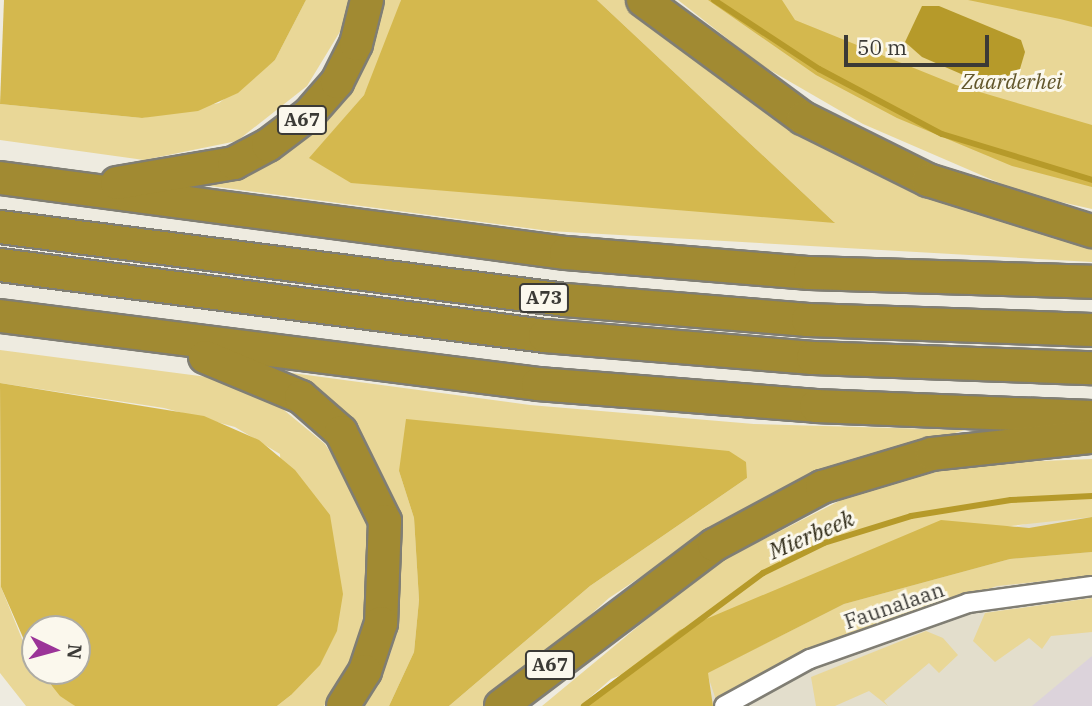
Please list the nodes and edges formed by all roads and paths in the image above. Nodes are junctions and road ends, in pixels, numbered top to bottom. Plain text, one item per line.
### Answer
1 (367, 0) edge
2 (643, 0) edge
3 (0, 178) edge
4 (70, 188) junction
5 (0, 227) edge
6 (1092, 231) edge
7 (0, 265) edge
8 (1092, 282) edge
9 (0, 316) edge
10 (1092, 330) edge
11 (150, 339) junction
12 (1092, 368) edge
13 (1092, 416) edge
14 (1092, 437) edge
15 (1092, 586) edge
16 (343, 706) edge
17 (500, 706) edge
18 (724, 706) edge

1 - 4 highway, A67
2 - 6 highway
3 - 4 highway, A73
4 - 8 highway, A73
5 - 10 highway, A73
7 - 12 highway, A73
9 - 11 highway
11 - 13 highway
11 - 16 highway
14 - 17 highway, A67
15 - 18 street, Faunalaan

